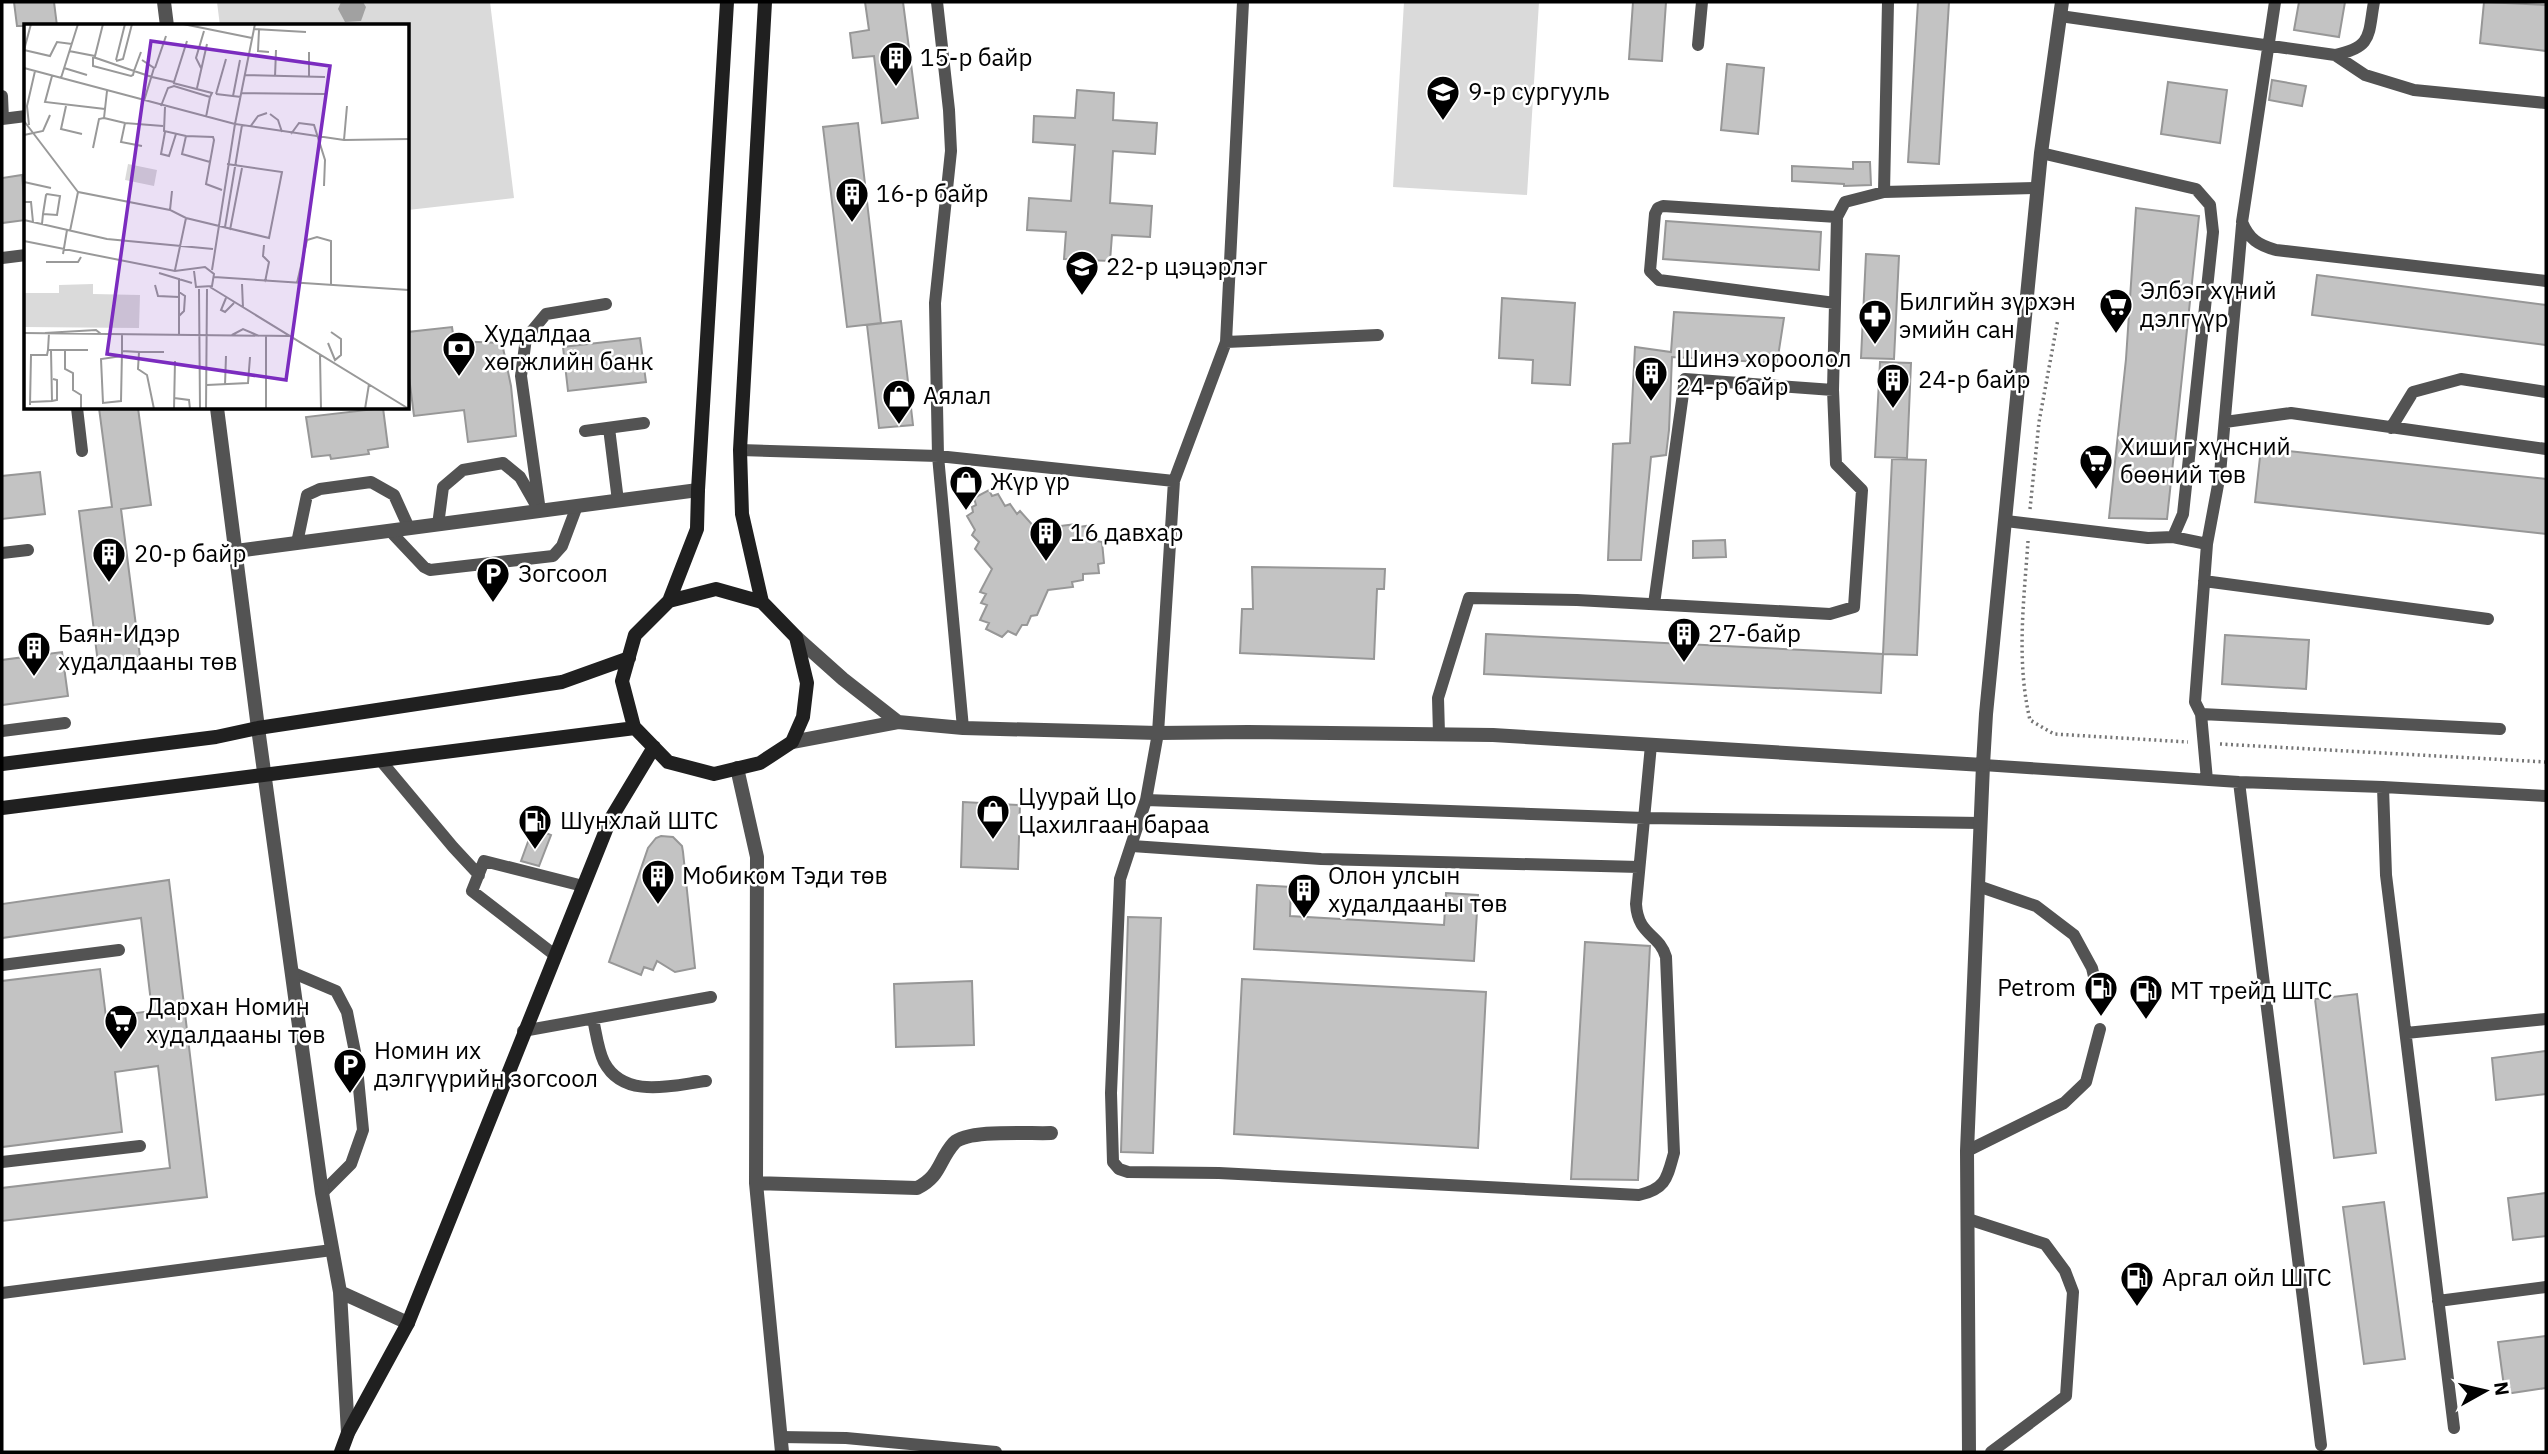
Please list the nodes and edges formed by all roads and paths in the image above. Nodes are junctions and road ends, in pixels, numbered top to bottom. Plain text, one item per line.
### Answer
1 (164, 2) edge
2 (727, 2) edge
3 (765, 2) edge
4 (937, 2) edge
5 (1243, 2) edge
6 (1702, 2) edge
7 (1888, 2) edge
8 (2274, 2) edge
9 (2374, 2) edge
10 (2061, 9) edge
11 (167, 24) edge
12 (1699, 45) dead end
13 (2267, 45) junction
14 (2335, 55) junction
15 (2, 96) edge
16 (2546, 103) edge
17 (24, 116) edge
18 (3, 119) edge
19 (2041, 153) junction
20 (2038, 188) junction
21 (1884, 192) junction
22 (1837, 217) junction
23 (2242, 222) junction
24 (24, 255) edge
25 (2, 258) edge
26 (2546, 282) edge
27 (1835, 303) junction
28 (606, 304) dead end
29 (2058, 319) dead end
30 (1378, 335) dead end
31 (1226, 342) junction
32 (1833, 390) junction
33 (2546, 392) edge
34 (77, 410) edge
35 (217, 410) edge
36 (2225, 422) junction
37 (644, 423) dead end
38 (609, 428) junction
39 (2391, 428) junction
40 (586, 430) dead end
41 (2546, 449) edge
42 (740, 450) junction
43 (82, 451) dead end
44 (938, 456) junction
45 (1174, 481) junction
46 (698, 490) junction
47 (618, 501) junction
48 (577, 506) junction
49 (540, 511) junction
50 (2006, 521) junction
51 (2029, 524) junction
52 (438, 525) junction
53 (410, 528) junction
54 (390, 531) junction
55 (2173, 537) junction
56 (297, 543) junction
57 (2207, 544) junction
58 (28, 550) dead end
59 (236, 551) junction
60 (2, 553) edge
61 (2204, 582) junction
62 (669, 601) junction
63 (762, 602) junction
64 (1654, 604) junction
65 (2488, 619) dead end
66 (796, 637) junction
67 (629, 658) junction
68 (2201, 714) junction
69 (898, 722) junction
70 (65, 723) dead end
71 (635, 727) junction
72 (258, 728) junction
73 (963, 728) junction
74 (2500, 730) dead end
75 (2, 731) edge
76 (1158, 733) junction
77 (1439, 734) junction
78 (792, 742) junction
79 (2205, 743) junction
80 (1651, 745) junction
81 (654, 747) junction
82 (381, 761) junction
83 (2546, 762) edge
84 (2, 764) edge
85 (1983, 765) junction
86 (737, 768) junction
87 (263, 775) junction
88 (2207, 780) junction
89 (2239, 782) junction
90 (2383, 787) junction
91 (2546, 796) edge
92 (1146, 800) junction
93 (2, 808) edge
94 (1645, 818) junction
95 (1981, 823) junction
96 (1132, 846) junction
97 (1639, 867) junction
98 (479, 875) junction
99 (583, 886) junction
100 (1978, 886) junction
101 (119, 950) dead end
102 (556, 956) junction
103 (2, 965) edge
104 (291, 972) junction
105 (711, 997) dead end
106 (2102, 1007) dead end
107 (593, 1019) junction
108 (2546, 1019) edge
109 (2100, 1028) dead end
110 (523, 1031) junction
111 (2406, 1033) junction
112 (706, 1081) dead end
113 (1051, 1133) dead end
114 (140, 1146) dead end
115 (1967, 1151) junction
116 (2, 1163) edge
117 (756, 1183) junction
118 (322, 1193) junction
119 (1968, 1219) junction
120 (332, 1250) junction
121 (2546, 1287) edge
122 (340, 1292) junction
123 (2, 1293) edge
124 (2438, 1301) junction
125 (408, 1323) junction
126 (2454, 1428) dead end
127 (348, 1433) junction
128 (780, 1437) junction
129 (2321, 1445) dead end
130 (341, 1452) edge
131 (782, 1452) edge
132 (996, 1452) edge
133 (1969, 1452) edge
134 (1991, 1452) edge

1 - 11 street
2 - 46 main road
3 - 42 main road
4 - 44 lane
5 - 31 lane
6 - 12 lane
7 - 21 lane
8 - 13 lane
9 - 14 lane
10 - 13 lane
10 - 19 street
13 - 14 lane
13 - 23 lane
14 - 16 lane
15 - 18 lane
17 - 18 lane
19 - 20 street
19 - 55 lane
20 - 21 lane
20 - 50 street
21 - 22 lane
22 - 27 lane
22 - 27 lane
23 - 26 lane
23 - 36 lane
24 - 25 lane
27 - 32 lane
28 - 49 lane
29 - 51 path
30 - 31 lane
31 - 45 lane
32 - 64 lane
32 - 64 lane
33 - 39 lane
34 - 43 lane
35 - 59 street
36 - 39 lane
36 - 57 lane
37 - 38 lane
38 - 40 lane
38 - 47 lane
39 - 41 lane
42 - 44 lane
42 - 63 main road
44 - 45 lane
44 - 73 lane
45 - 76 lane
46 - 47 street
46 - 62 main road
47 - 48 street
48 - 49 street
48 - 54 lane
49 - 52 street
49 - 52 lane
50 - 51 lane
50 - 85 street
51 - 55 lane
51 - 79 path
52 - 53 street
53 - 54 street
53 - 56 lane
54 - 56 street
55 - 57 lane
56 - 59 street
57 - 61 lane
58 - 60 lane
59 - 72 street
61 - 65 lane
61 - 68 lane
62 - 63 main road
62 - 67 main road
63 - 66 main road
64 - 77 lane
66 - 69 street
66 - 78 main road
67 - 71 main road
67 - 72 main road
68 - 74 lane
68 - 79 lane
69 - 73 street
69 - 78 street
70 - 75 lane
71 - 81 main road
71 - 82 main road
72 - 84 main road
72 - 87 street
73 - 76 street
76 - 77 street
76 - 92 lane
77 - 80 street
78 - 86 main road
79 - 83 path
79 - 88 lane
80 - 85 street
80 - 94 lane
81 - 86 main road
81 - 99 main road
82 - 87 main road
82 - 98 lane
85 - 88 lane
85 - 95 street
86 - 117 street
87 - 93 main road
87 - 104 street
88 - 89 lane
89 - 90 lane
89 - 129 lane
90 - 91 lane
90 - 111 lane
92 - 94 lane
92 - 96 lane
94 - 95 lane
94 - 97 lane
95 - 100 street
96 - 97 lane
96 - 97 lane
98 - 99 lane
98 - 102 lane
99 - 102 main road
100 - 106 lane
100 - 115 street
101 - 103 lane
102 - 110 main road
104 - 118 street
104 - 118 lane
105 - 107 lane
107 - 110 lane
107 - 112 lane
108 - 111 lane
109 - 115 lane
110 - 125 main road
111 - 124 lane
113 - 117 street
114 - 116 lane
115 - 119 street
117 - 128 street
118 - 120 street
119 - 133 street
119 - 134 lane
120 - 122 street
120 - 123 lane
121 - 124 lane
122 - 125 street
122 - 127 street
124 - 126 lane
125 - 127 main road
127 - 130 main road
128 - 131 street
128 - 132 lane

